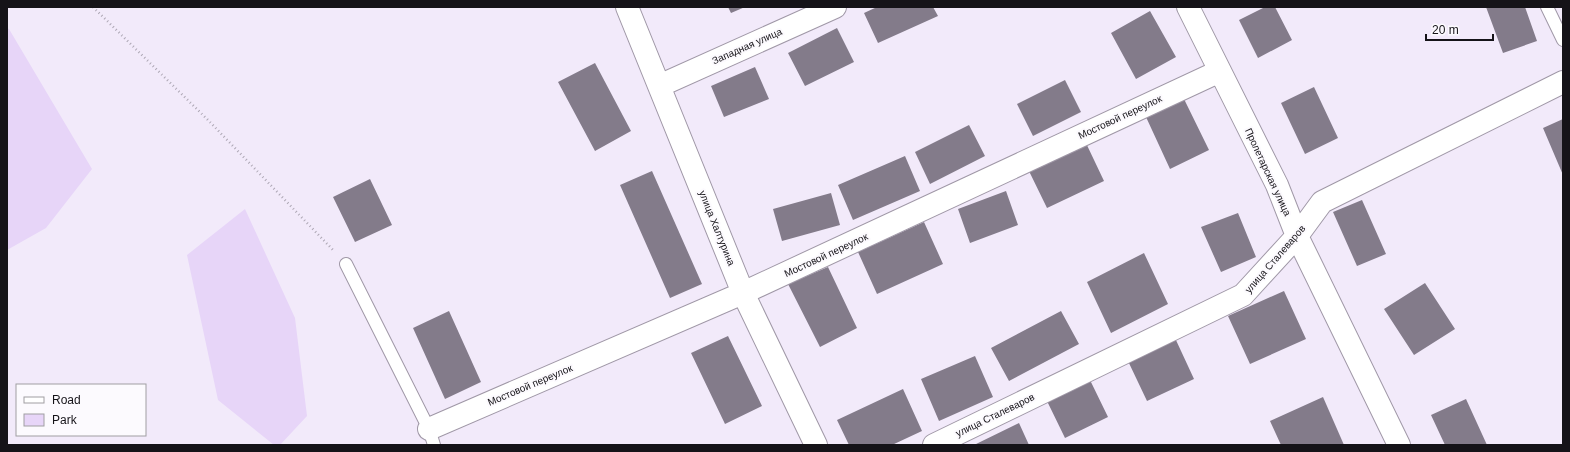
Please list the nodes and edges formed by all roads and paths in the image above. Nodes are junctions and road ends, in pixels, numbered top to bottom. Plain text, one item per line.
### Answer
1 (93, 7) edge
2 (627, 7) edge
3 (835, 7) edge
4 (1188, 7) edge
5 (1547, 7) edge
6 (1563, 40) edge
7 (1220, 71) junction
8 (1563, 82) edge
9 (659, 86) junction
10 (1297, 236) junction
11 (346, 264) joint
12 (743, 293) junction
13 (432, 437) edge
14 (816, 445) edge
15 (934, 445) edge
16 (1399, 445) edge

1 - 11 path
2 - 9 street, улица Халтурина
3 - 9 street, Западная улица
4 - 7 street, Пролетарская улица
5 - 6 lane
7 - 10 street, Пролетарская улица
7 - 12 street, Мостовой переулок
8 - 10 street, улица Сталеваров
9 - 12 street, улица Халтурина
10 - 15 street, улица Сталеваров
10 - 16 street, Пролетарская улица
11 - 13 lane
12 - 13 street, Мостовой переулок
12 - 14 street, улица Халтурина

